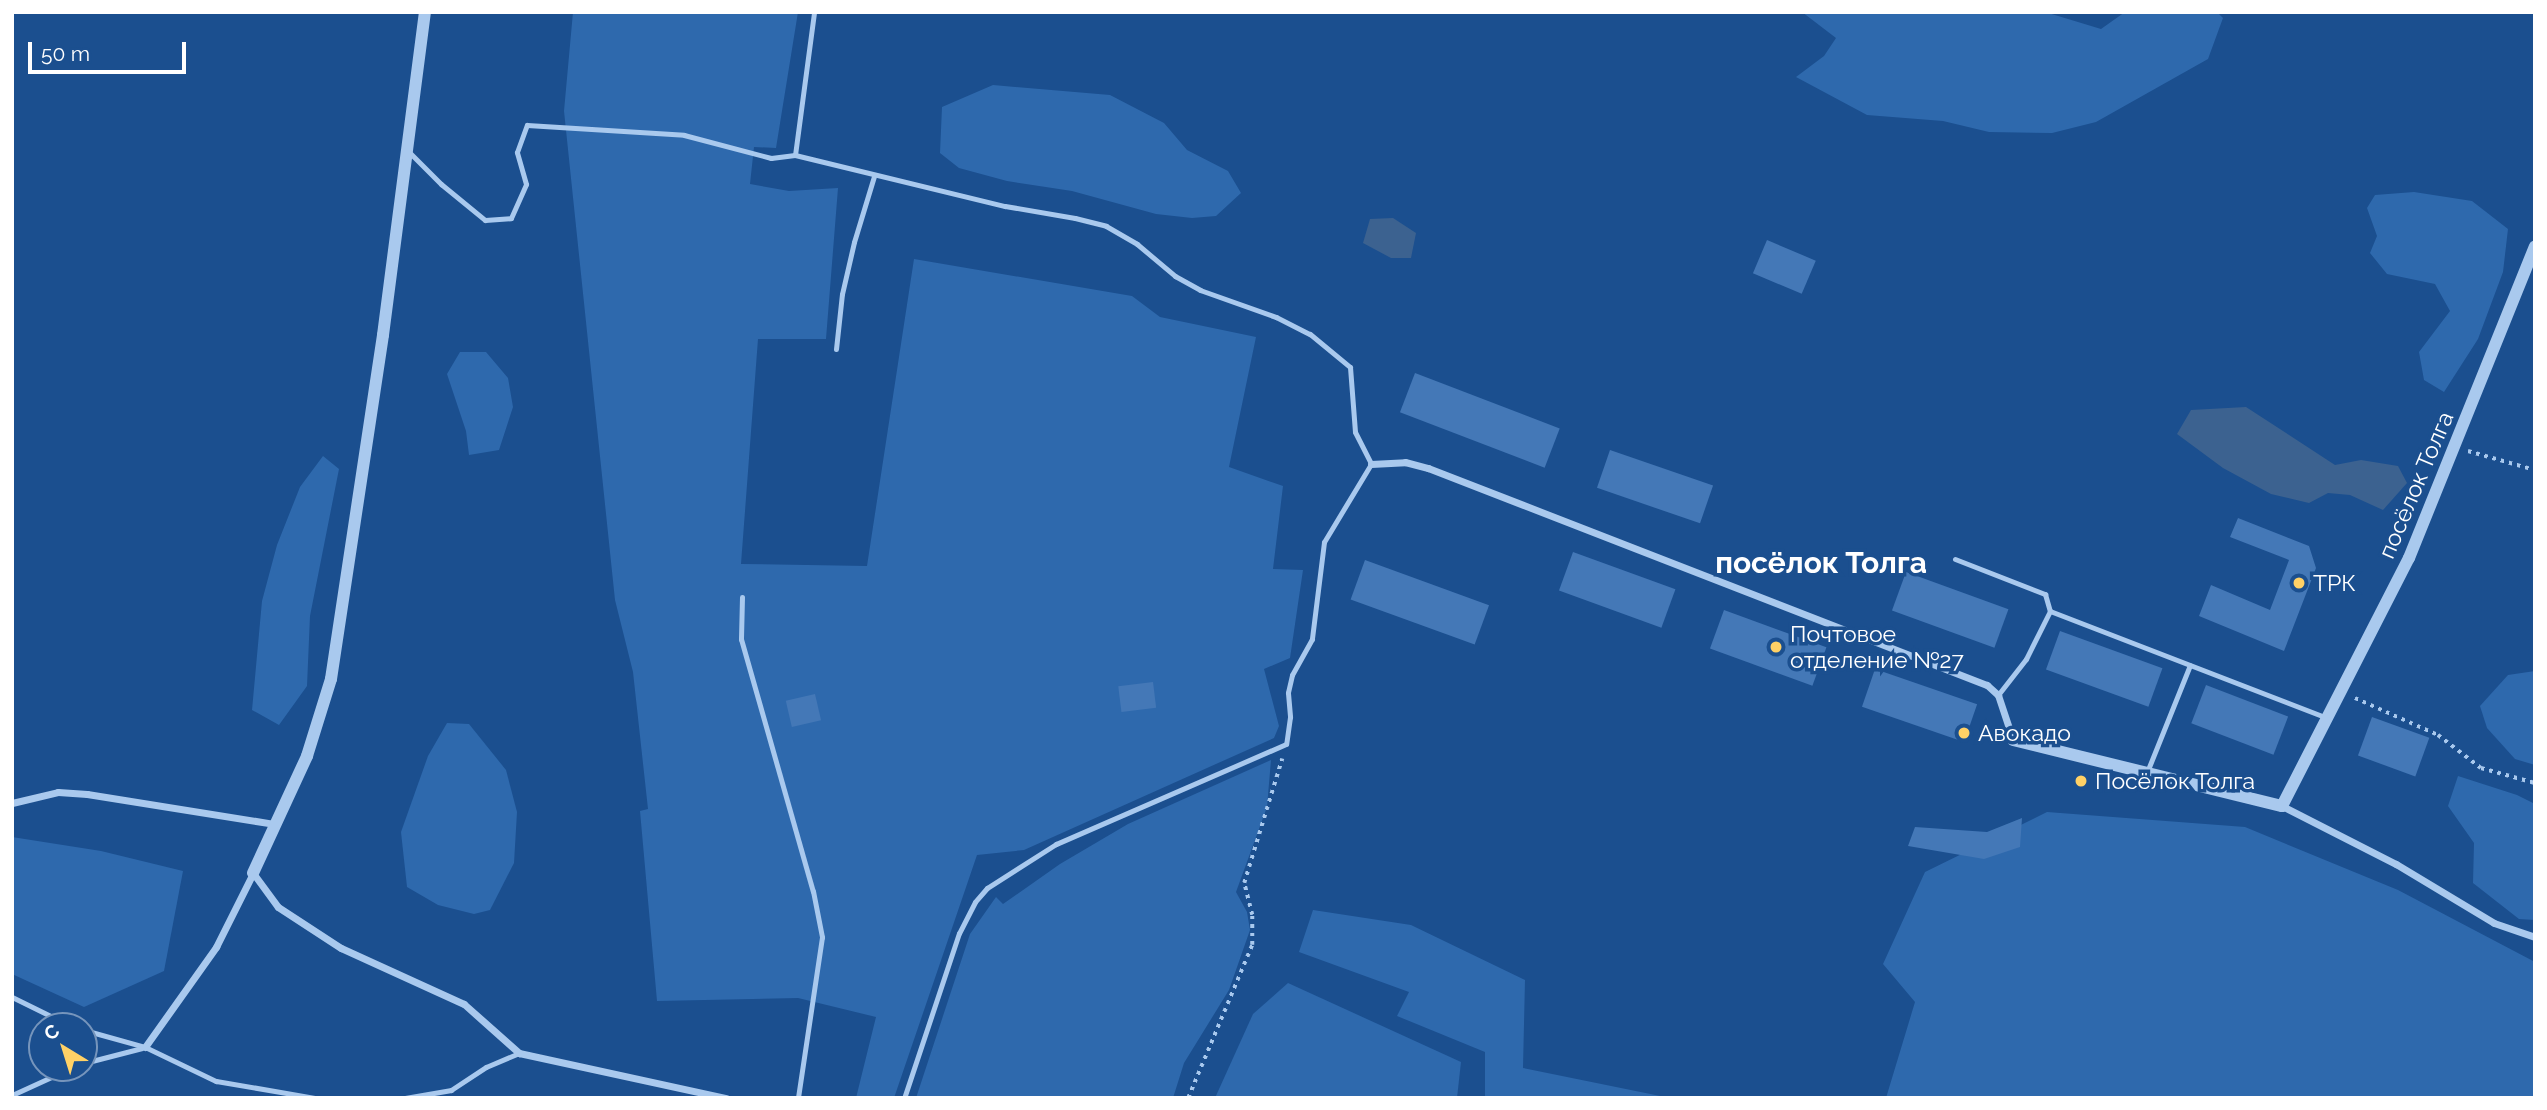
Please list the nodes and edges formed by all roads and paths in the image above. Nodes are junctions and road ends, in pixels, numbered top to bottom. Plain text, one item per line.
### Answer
1 (425, 12) edge
2 (814, 12) edge
3 (407, 149) junction
4 (795, 155) junction
5 (874, 176) junction
6 (2535, 246) edge
7 (836, 349) dead end
8 (2456, 447) junction
9 (1371, 464) junction
10 (2535, 470) edge
11 (1955, 559) dead end
12 (742, 597) dead end
13 (2050, 611) junction
14 (2190, 665) junction
15 (2341, 693) junction
16 (1998, 695) junction
17 (2328, 718) junction
18 (2013, 740) joint
19 (1286, 744) junction
20 (2147, 773) junction
21 (2535, 783) edge
22 (12, 803) edge
23 (2282, 806) junction
24 (274, 824) junction
25 (253, 873) junction
26 (2535, 937) edge
27 (12, 997) edge
28 (43, 1012) edge
29 (98, 1034) edge
30 (145, 1048) junction
31 (519, 1053) junction
32 (98, 1060) edge
33 (40, 1082) edge
34 (12, 1095) edge
35 (315, 1098) edge
36 (405, 1098) edge
37 (726, 1098) edge
38 (798, 1098) edge
39 (904, 1098) edge
40 (1188, 1098) edge

1 - 3 street
2 - 4 lane
3 - 4 lane
3 - 24 street
4 - 5 lane
5 - 7 lane
5 - 9 lane
6 - 8 street, посёлок Толга
8 - 10 path
8 - 15 street, посёлок Толга
9 - 16 street
9 - 19 lane
11 - 13 lane
12 - 38 lane
13 - 14 lane
13 - 16 lane
14 - 17 lane
14 - 20 lane
15 - 17 street, посёлок Толга
15 - 21 path
16 - 18 street
17 - 23 street, посёлок Толга
18 - 20 street
19 - 39 lane
19 - 40 path
20 - 23 street
22 - 24 street
23 - 26 street
24 - 25 street
25 - 30 street
25 - 31 street
27 - 28 lane
29 - 30 lane
30 - 32 lane
30 - 35 lane
31 - 36 lane
31 - 37 street
33 - 34 lane

